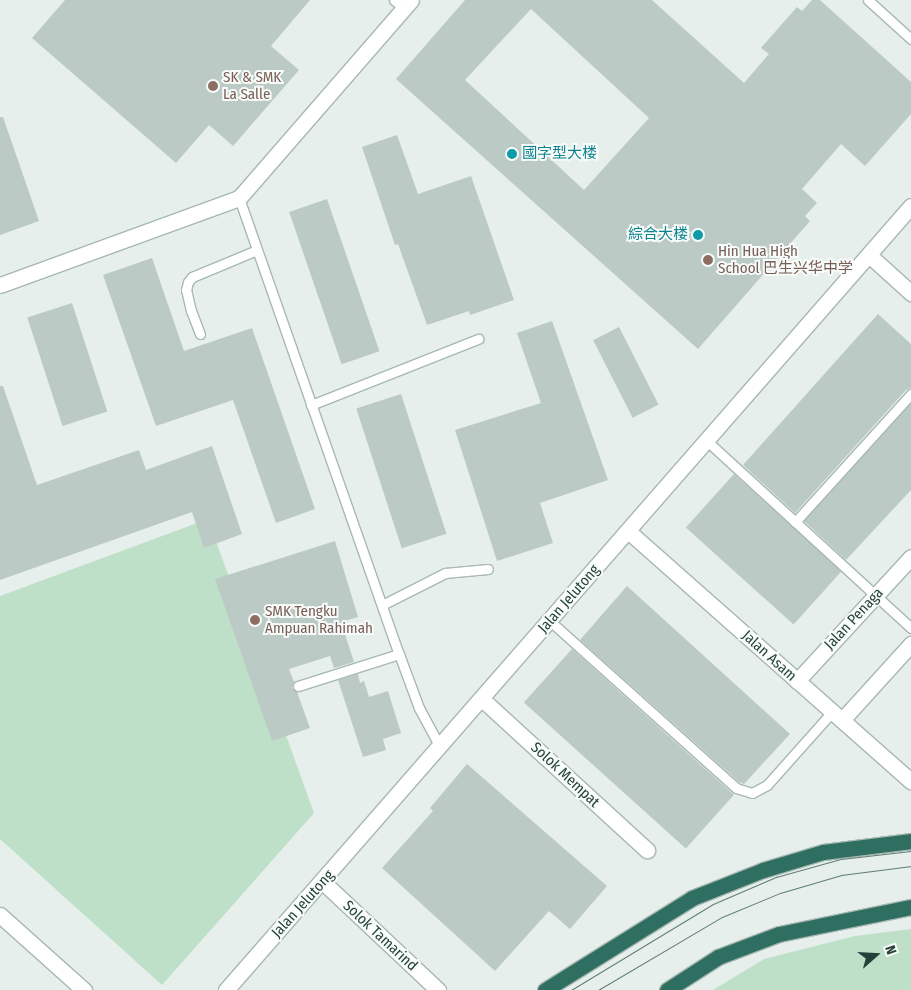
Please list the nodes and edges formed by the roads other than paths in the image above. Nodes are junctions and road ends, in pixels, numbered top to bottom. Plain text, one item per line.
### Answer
1 (868, 0) edge
2 (403, 3) edge
3 (911, 40) edge
4 (239, 198) junction
5 (911, 206) edge
6 (257, 250) junction
7 (869, 255) junction
8 (0, 285) edge
9 (911, 294) edge
10 (200, 334) dead end
11 (478, 339) dead end
12 (911, 394) edge
13 (311, 405) junction
14 (707, 441) junction
15 (795, 522) junction
16 (628, 531) junction
17 (911, 557) edge
18 (488, 569) dead end
19 (876, 596) junction
20 (382, 605) junction
21 (550, 621) junction
22 (911, 628) edge
23 (911, 644) edge
24 (399, 654) junction
25 (797, 681) junction
26 (298, 686) dead end
27 (482, 699) junction
28 (837, 716) junction
29 (440, 747) junction
30 (911, 781) edge
31 (911, 841) edge
32 (647, 850) dead end
33 (323, 882) junction
34 (911, 907) edge
35 (0, 915) edge
36 (84, 990) edge
37 (226, 990) edge
38 (438, 990) edge
39 (545, 990) edge
40 (667, 990) edge

1 - 3 lane
2 - 4 street
4 - 6 lane
4 - 8 street
5 - 7 street, Jalan Jelutong
6 - 10 lane
6 - 13 lane
7 - 9 street
7 - 14 street, Jalan Jelutong
11 - 13 lane
12 - 15 lane
13 - 20 lane
14 - 15 lane
14 - 16 street, Jalan Jelutong
15 - 19 lane
16 - 21 street, Jalan Jelutong
16 - 25 street, Jalan Asam
17 - 19 street, Jalan Penaga
18 - 20 lane
19 - 22 lane
19 - 25 street, Jalan Penaga
20 - 24 lane
21 - 27 street, Jalan Jelutong
21 - 28 lane
23 - 28 street
24 - 26 lane
24 - 29 lane
25 - 28 street, Jalan Asam
27 - 29 street, Jalan Jelutong
27 - 32 street, Solok Mempat
28 - 30 street, Jalan Asam
29 - 33 street, Jalan Jelutong
31 - 39 highway
33 - 37 street, Jalan Jelutong
33 - 38 street, Solok Tamarind
34 - 40 highway
35 - 36 street

